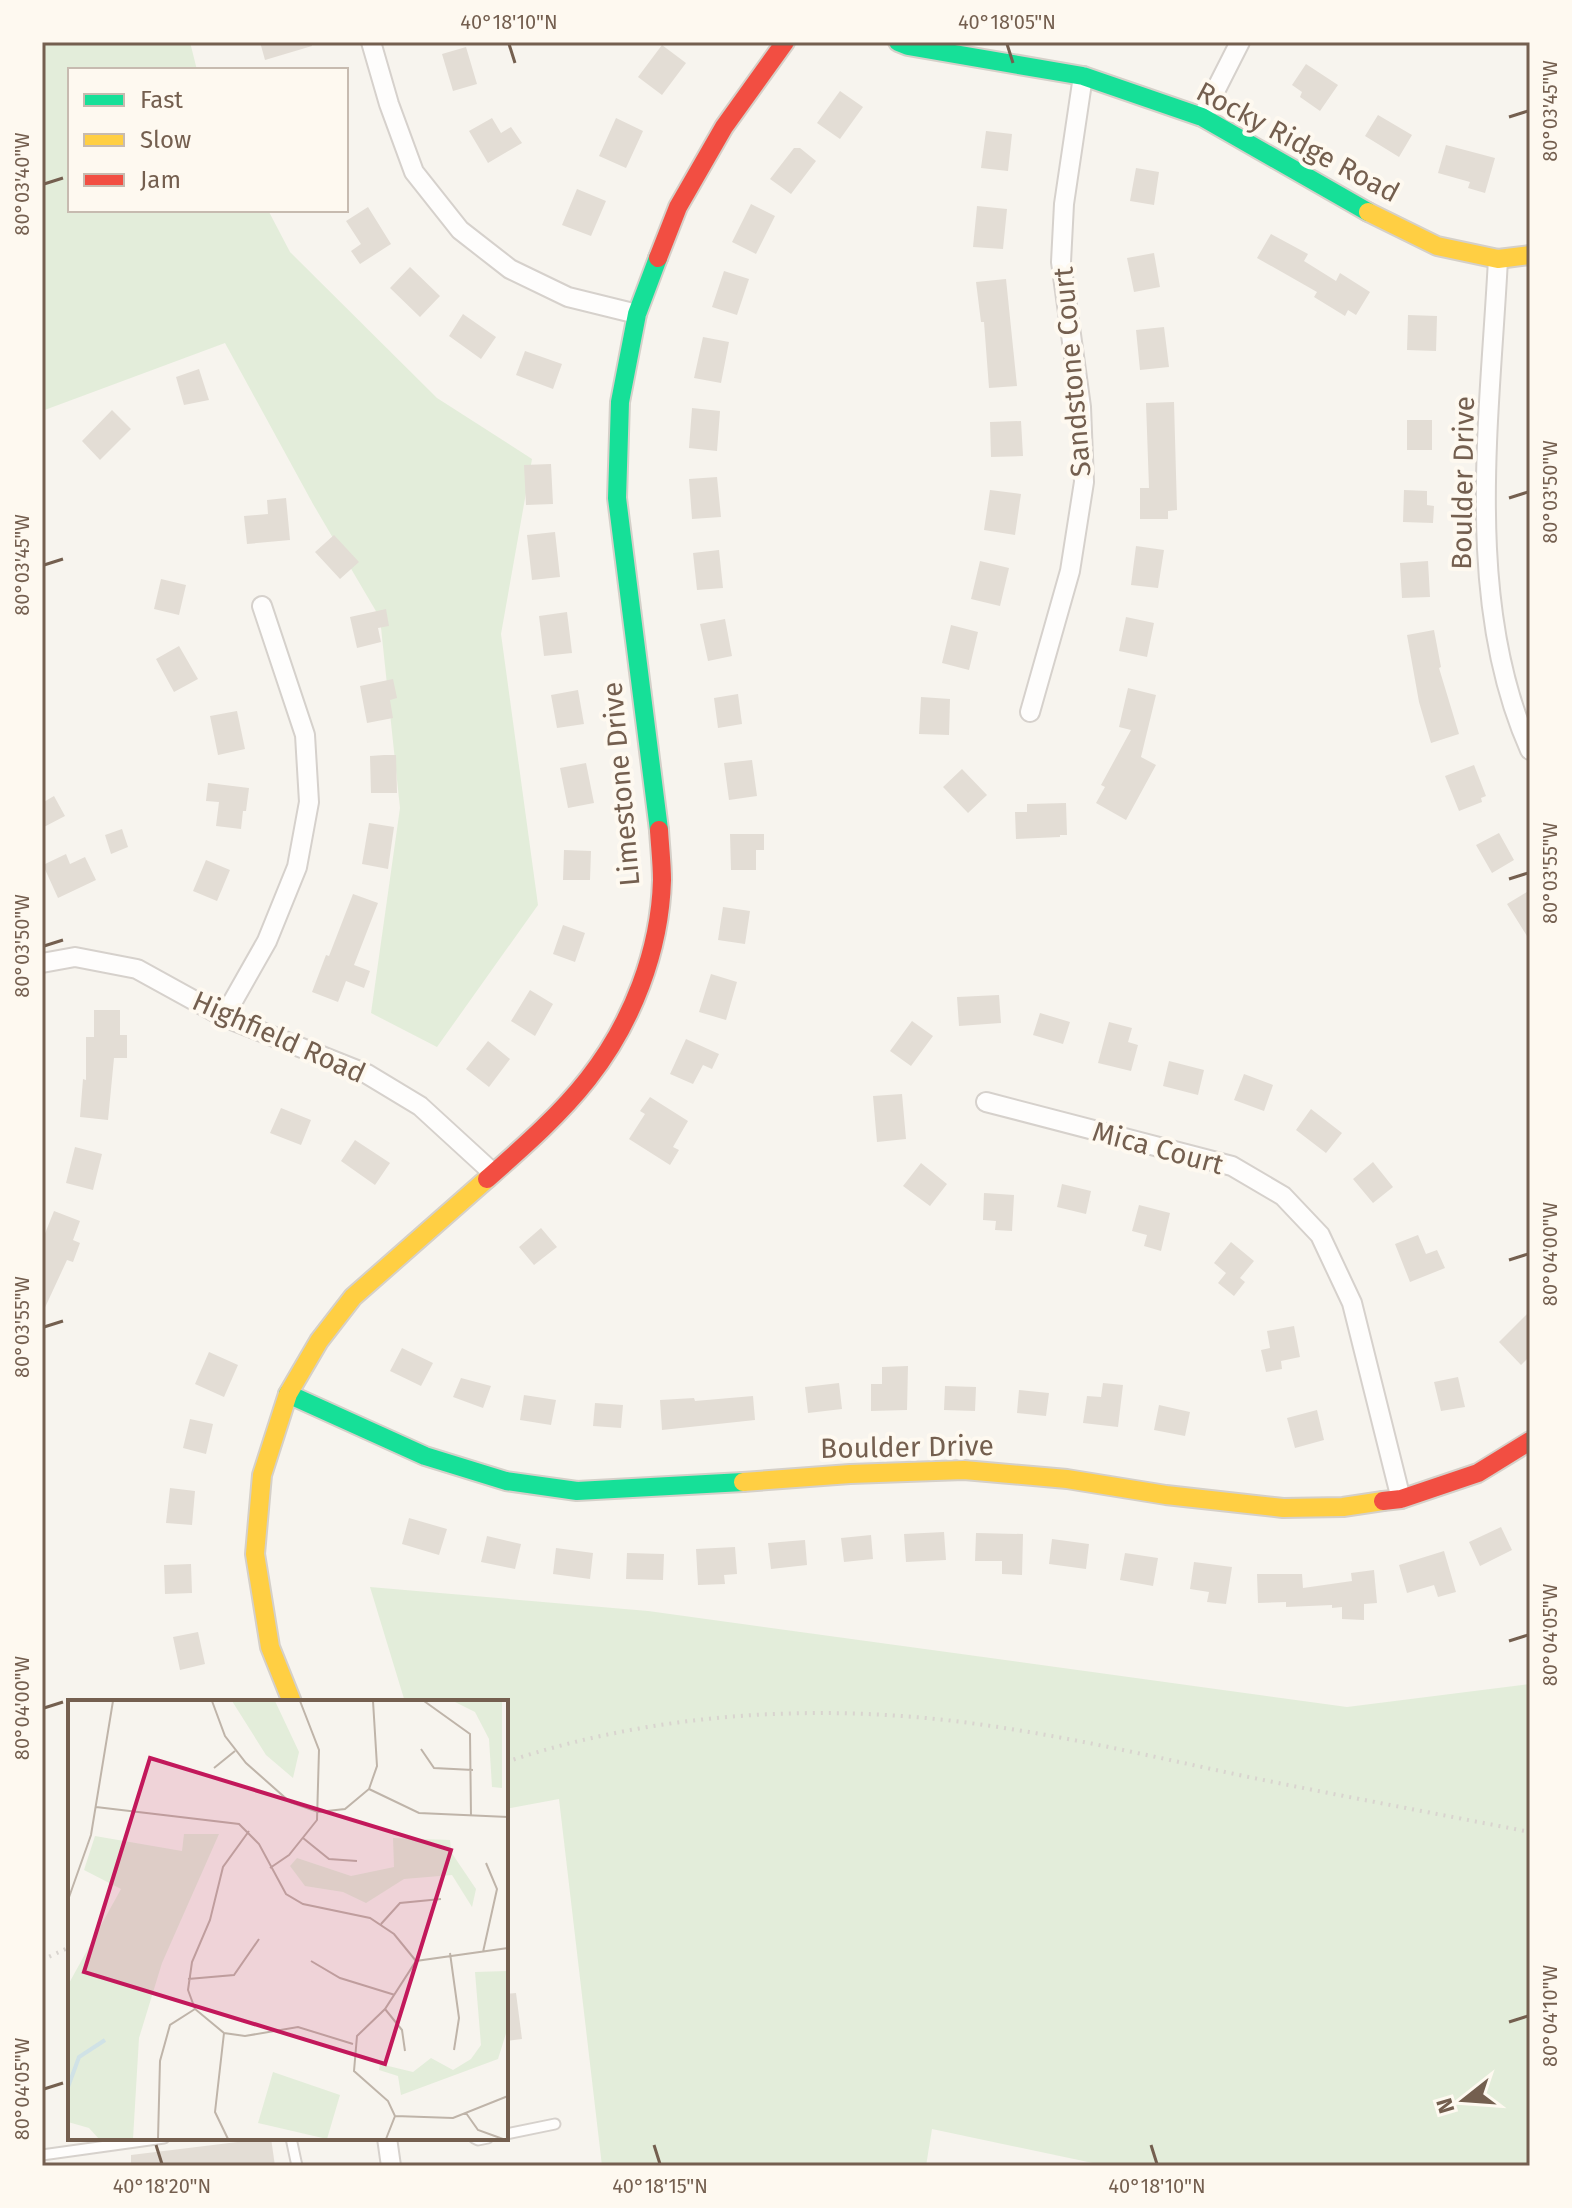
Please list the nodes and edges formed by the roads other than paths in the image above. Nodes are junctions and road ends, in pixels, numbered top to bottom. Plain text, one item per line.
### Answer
1 (371, 42) edge
2 (785, 42) edge
3 (898, 42) edge
4 (1240, 42) edge
5 (1083, 76) junction
6 (1202, 117) junction
7 (1530, 255) edge
8 (1498, 259) junction
9 (637, 314) junction
10 (262, 606) dead end
11 (1030, 712) dead end
12 (1530, 750) edge
13 (42, 963) edge
14 (224, 1017) junction
15 (986, 1102) dead end
16 (492, 1172) junction
17 (288, 1394) junction
18 (1530, 1441) edge
19 (1401, 1499) junction
20 (291, 1700) edge
21 (555, 2124) dead end
22 (508, 2134) edge
23 (150, 2140) edge
24 (291, 2140) edge
25 (387, 2140) edge
26 (42, 2155) edge
27 (297, 2166) edge
28 (391, 2166) edge

1 - 9 street
2 - 9 street, Limestone Drive
3 - 5 street, Rocky Ridge Road
4 - 6 street
5 - 6 street, Rocky Ridge Road
5 - 11 street, Sandstone Court
6 - 8 street, Rocky Ridge Road
7 - 8 street, Rocky Ridge Road
8 - 12 street, Boulder Drive
9 - 16 street, Limestone Drive
10 - 14 street
13 - 14 street, Highfield Road
14 - 16 street, Highfield Road
15 - 19 street, Mica Court
16 - 17 street, Limestone Drive
17 - 19 street, Boulder Drive
17 - 20 street, Limestone Drive
18 - 19 street, Boulder Drive
21 - 22 lane
23 - 26 lane
24 - 27 lane
25 - 28 street

